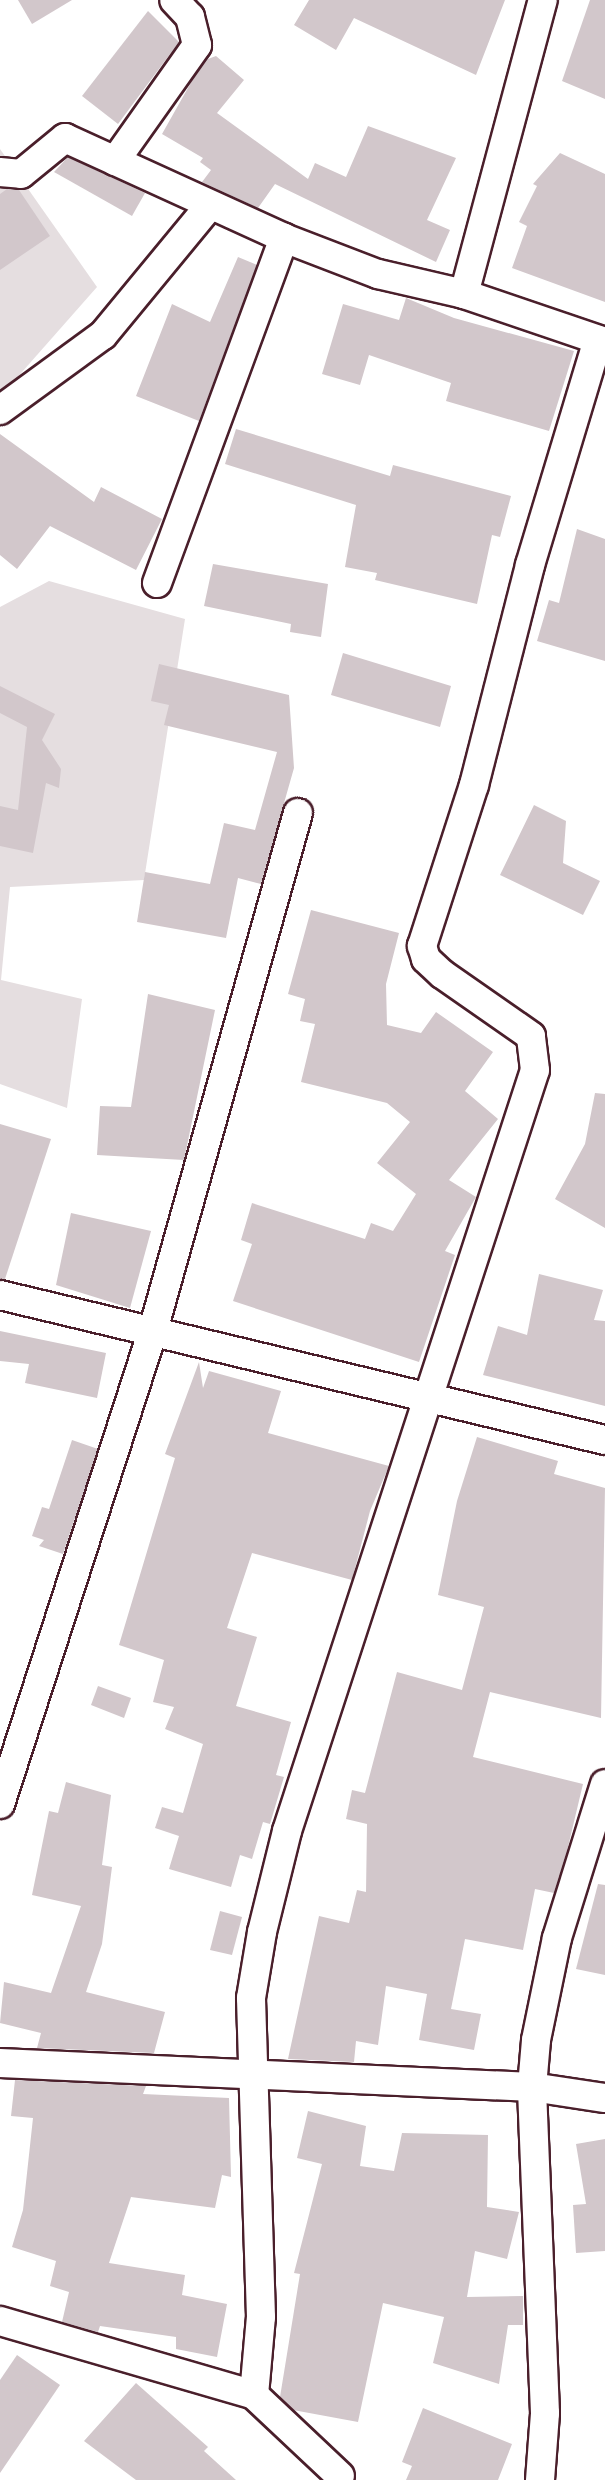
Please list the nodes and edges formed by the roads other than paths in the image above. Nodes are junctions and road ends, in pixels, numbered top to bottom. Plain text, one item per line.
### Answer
1 (174, 0) edge
2 (543, 0) edge
3 (115, 161) junction
4 (0, 172) edge
5 (210, 205) junction
6 (284, 238) junction
7 (464, 294) junction
8 (602, 341) edge
9 (0, 410) edge
10 (157, 583) dead end
11 (298, 813) dead end
12 (0, 1295) edge
13 (153, 1334) junction
14 (432, 1396) junction
15 (605, 1440) edge
16 (605, 1784) edge
17 (0, 1804) edge
18 (0, 2063) edge
19 (251, 2077) junction
20 (532, 2087) junction
21 (605, 2098) edge
22 (0, 2321) edge
23 (254, 2395) junction
24 (340, 2476) dead end
25 (540, 2480) edge

1 - 3 street
2 - 7 street
3 - 4 street
3 - 5 street
5 - 6 street
5 - 9 street
6 - 7 street
6 - 10 street
7 - 8 street
8 - 14 street
11 - 13 street
12 - 13 street
13 - 14 street
13 - 17 street
14 - 15 street
14 - 19 street
16 - 20 street
18 - 19 street
19 - 20 street
19 - 23 street
20 - 21 street
20 - 25 street
22 - 23 street
23 - 24 street

